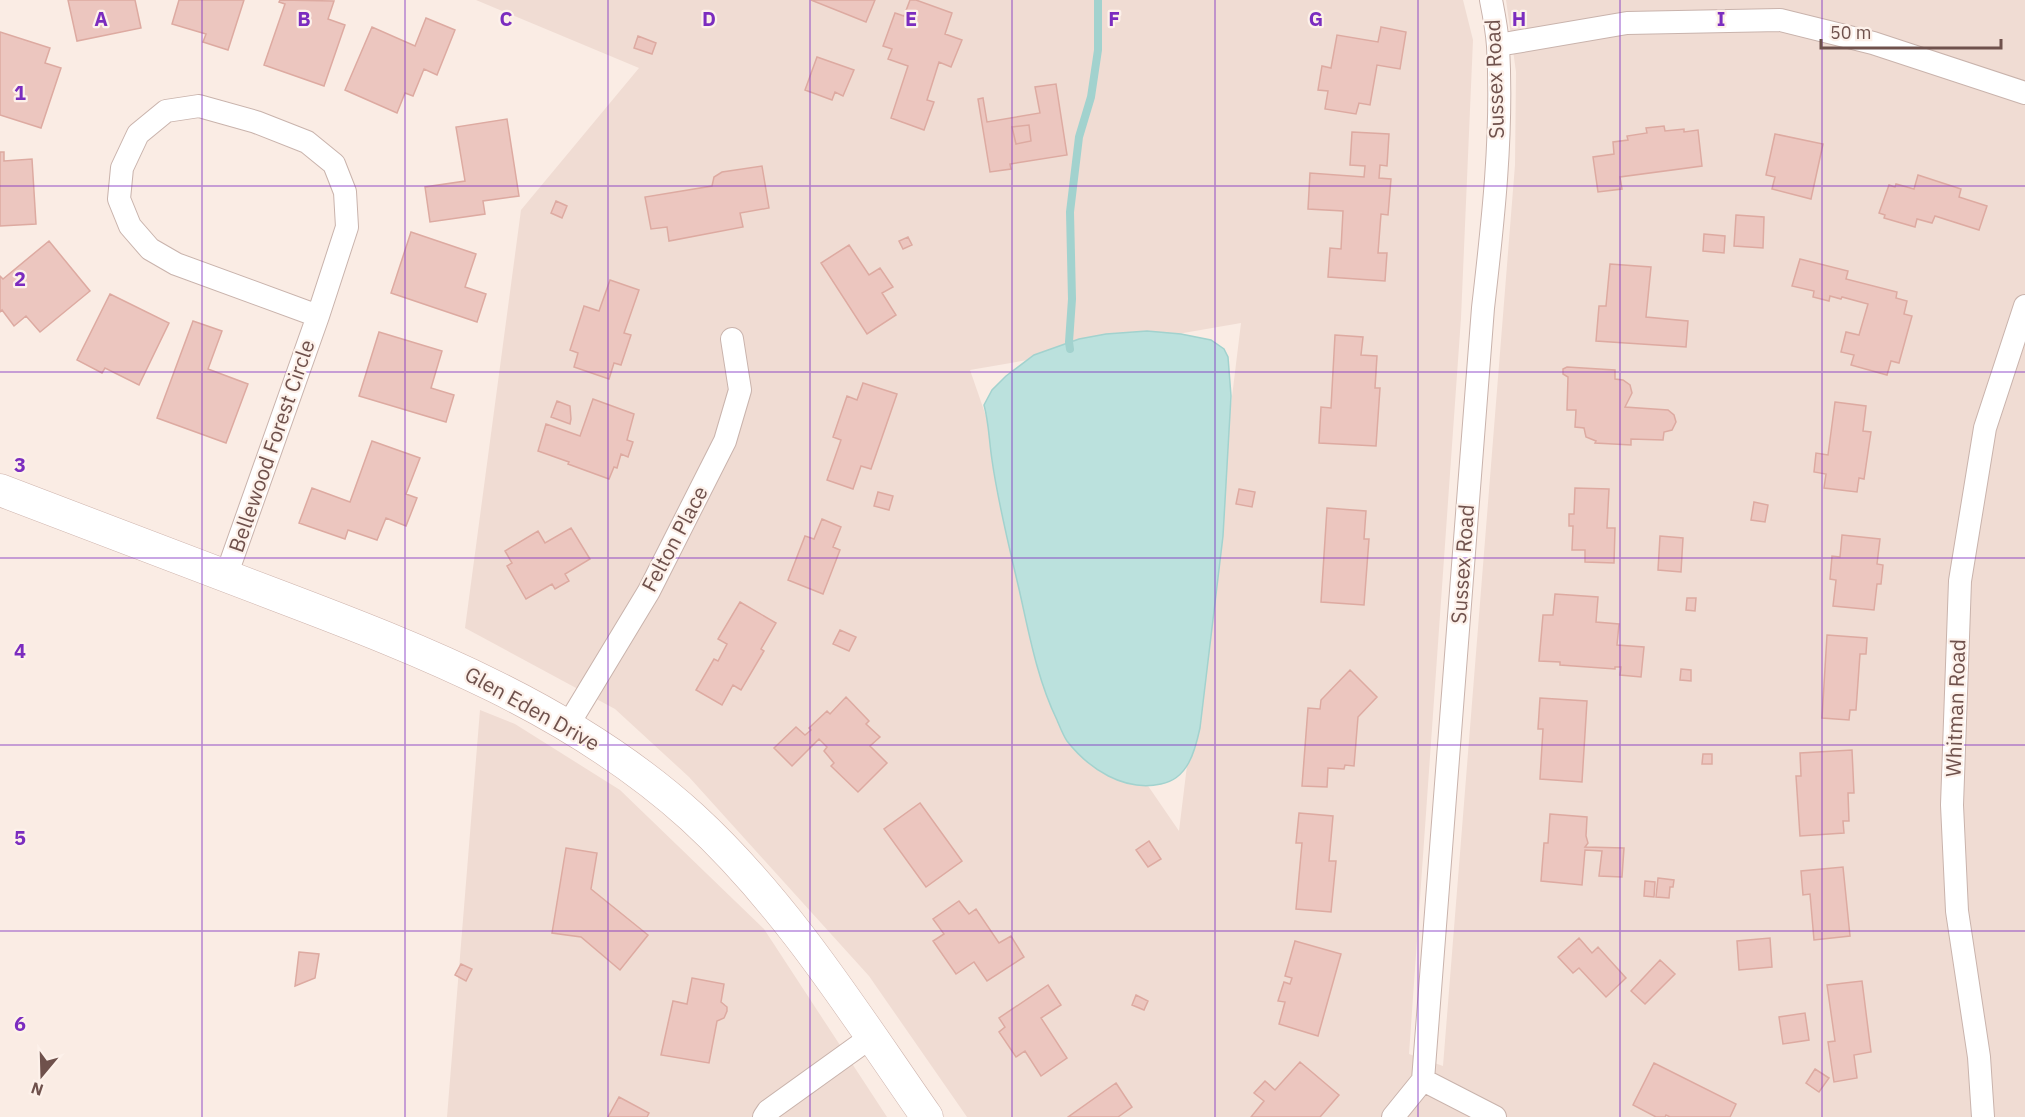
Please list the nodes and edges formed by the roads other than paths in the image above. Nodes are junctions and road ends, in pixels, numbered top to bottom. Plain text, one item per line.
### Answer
1 (1491, 0) edge
2 (1498, 45) junction
3 (2025, 93) edge
4 (2025, 306) edge
5 (318, 316) junction
6 (732, 339) dead end
7 (0, 490) edge
8 (226, 576) junction
9 (568, 725) junction
10 (871, 1037) junction
11 (1424, 1080) junction
12 (764, 1117) edge
13 (927, 1117) edge
14 (1393, 1117) edge
15 (1495, 1117) edge
16 (1983, 1117) edge

1 - 2 street, Sussex Road
2 - 3 street
2 - 11 street, Sussex Road
4 - 16 street, Whitman Road
5 - 5 street, Bellewood Forest Circle
5 - 8 street, Bellewood Forest Circle
6 - 9 street, Felton Place
7 - 8 main road, Glen Eden Drive
8 - 9 main road, Glen Eden Drive
9 - 10 main road, Glen Eden Drive
10 - 12 street
10 - 13 main road, Glen Eden Drive
11 - 14 street
11 - 15 street

